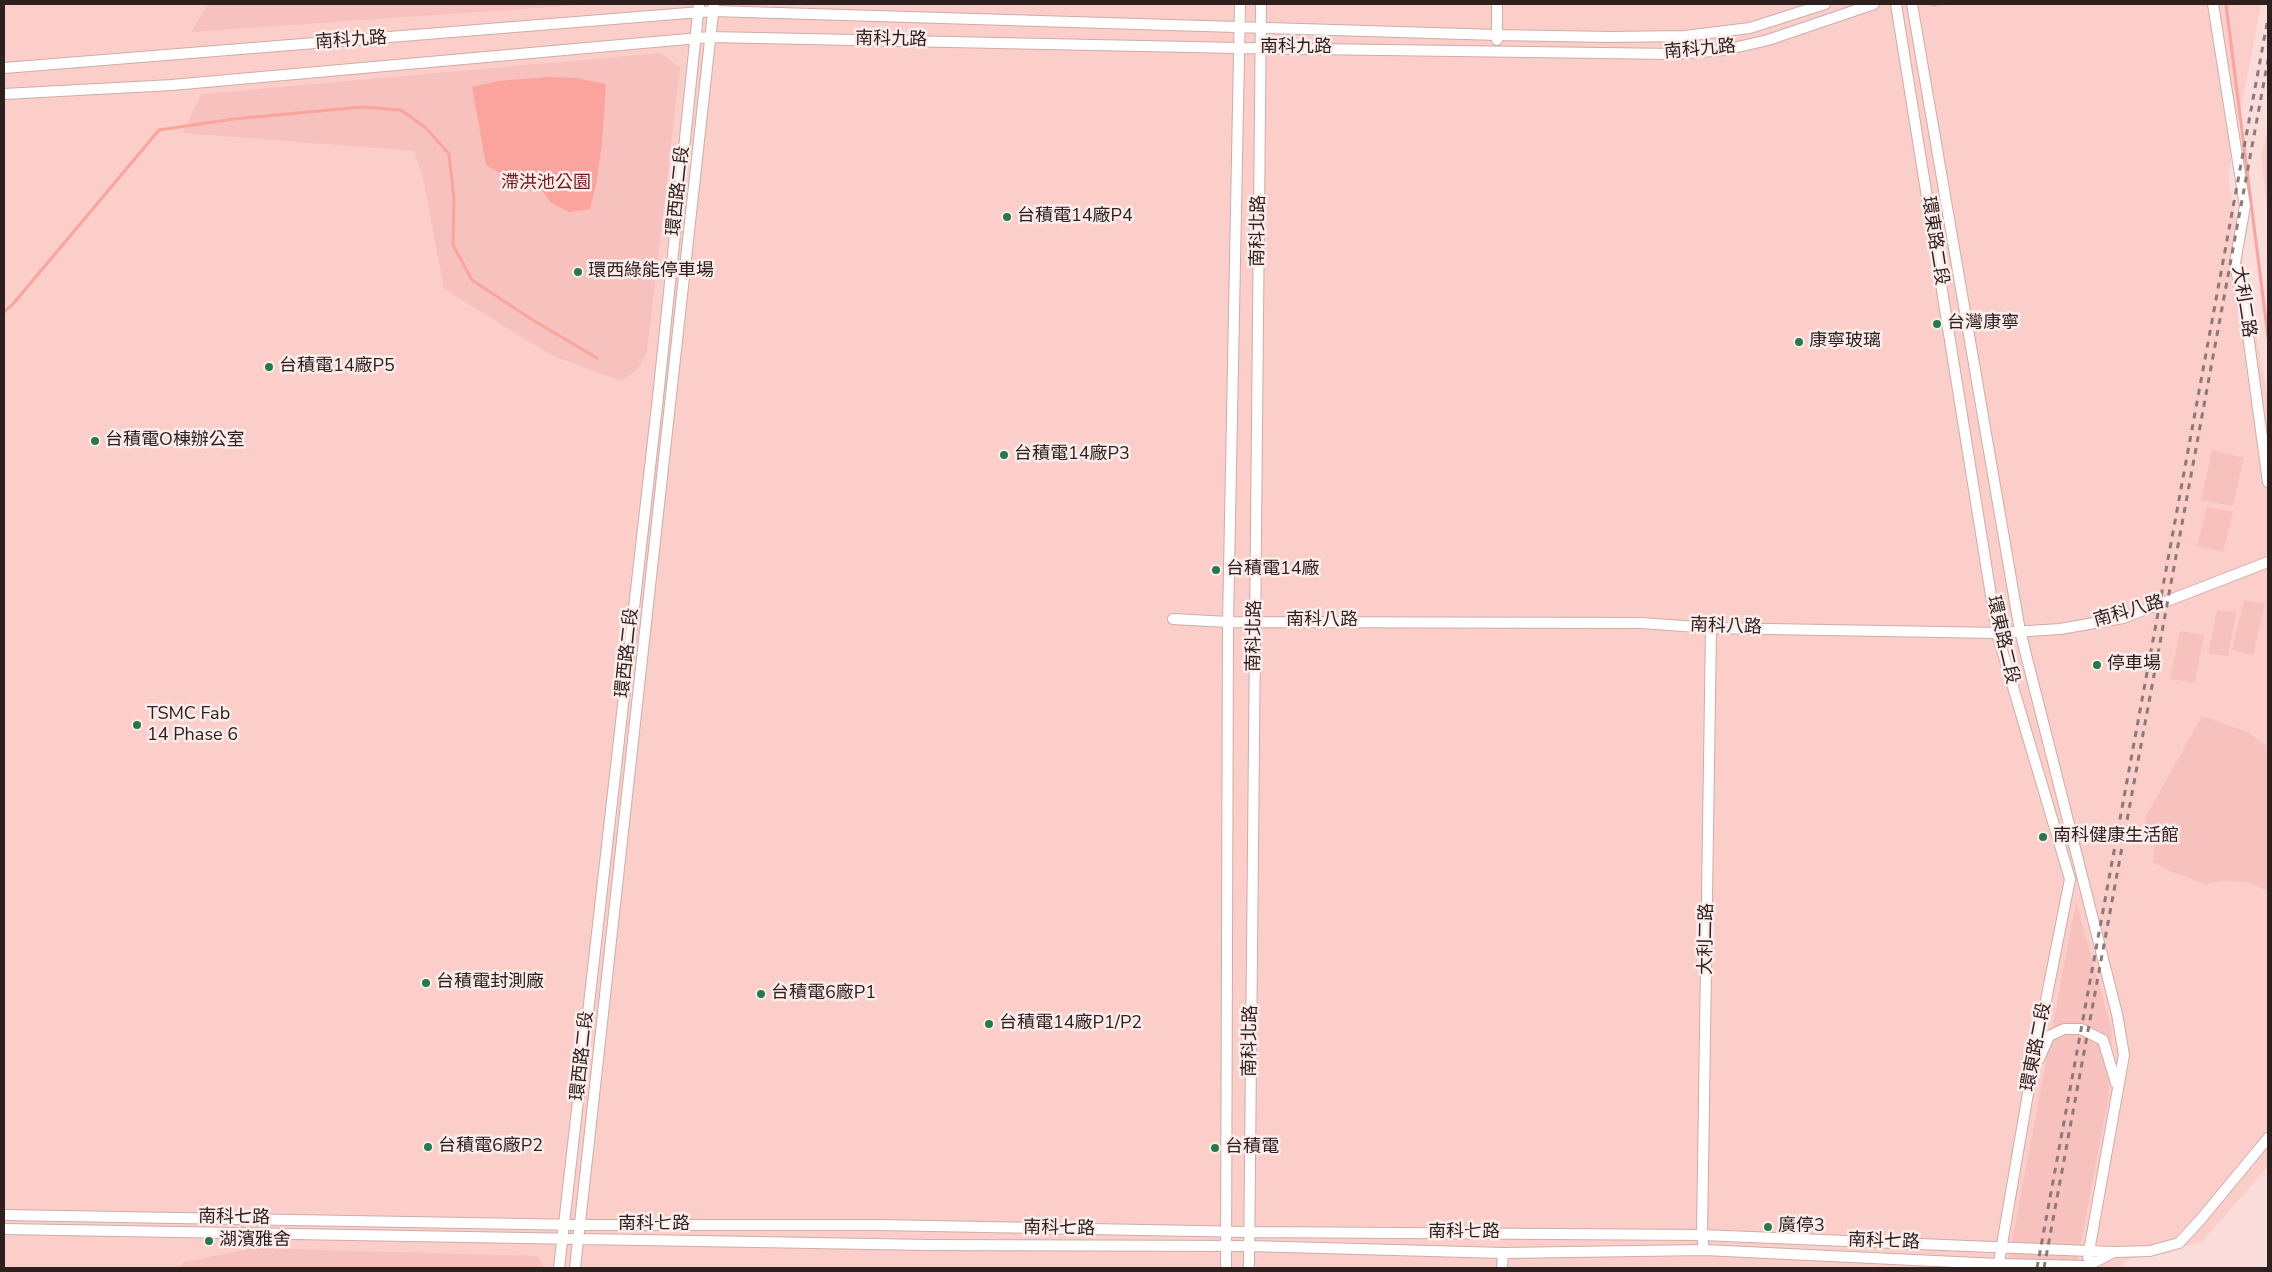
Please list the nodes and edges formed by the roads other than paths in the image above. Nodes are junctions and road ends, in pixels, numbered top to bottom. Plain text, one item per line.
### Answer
1 (1240, 4) edge
2 (1261, 4) edge
3 (1497, 4) edge
4 (1825, 4) edge
5 (1874, 4) edge
6 (2213, 4) edge
7 (714, 8) edge
8 (1913, 8) edge
9 (698, 9) edge
10 (1897, 11) edge
11 (1239, 27) junction
12 (1260, 28) junction
13 (1497, 35) junction
14 (710, 37) junction
15 (694, 38) junction
16 (1238, 48) junction
17 (1262, 48) junction
18 (1496, 50) junction
19 (4, 68) edge
20 (4, 94) edge
21 (2268, 482) edge
22 (2268, 562) edge
23 (1173, 619) dead end
24 (1255, 620) junction
25 (1228, 622) junction
26 (1711, 628) junction
27 (2020, 631) junction
28 (1998, 633) junction
29 (2031, 1076) junction
30 (2118, 1089) junction
31 (2268, 1138) edge
32 (4, 1215) edge
33 (564, 1224) junction
34 (581, 1225) junction
35 (4, 1229) edge
36 (1226, 1231) junction
37 (1249, 1232) junction
38 (1702, 1235) junction
39 (562, 1240) junction
40 (579, 1240) junction
41 (1226, 1246) junction
42 (1249, 1246) junction
43 (2000, 1246) junction
44 (1704, 1250) junction
45 (2089, 1251) junction
46 (2114, 1252) junction
47 (1503, 1253) junction
48 (1998, 1266) edge
49 (2087, 1267) edge
50 (559, 1268) edge
51 (575, 1268) edge
52 (1226, 1268) edge
53 (1249, 1268) edge
54 (1502, 1268) edge

1 - 11 street, 南科北路
2 - 12 street, 南科北路
3 - 13 street
4 - 13 street, 南科九路
5 - 18 street, 南科九路
6 - 21 street, 大利二路
7 - 9 street, 南科九路
7 - 11 street, 南科九路
7 - 14 street, 環西路二段
8 - 27 street, 環東路二段
9 - 15 street, 環西路二段
9 - 19 street, 南科九路
10 - 28 street, 環東路二段
11 - 12 street, 南科九路
11 - 16 street, 南科北路
12 - 13 street, 南科九路
12 - 17 street, 南科北路
13 - 18 street
14 - 15 street, 南科九路
14 - 16 street, 南科九路
14 - 34 street, 環西路二段
15 - 20 street, 南科九路
15 - 33 street, 環西路二段
16 - 17 street, 南科九路
16 - 25 street, 南科北路
17 - 18 street, 南科九路
17 - 24 street, 南科北路
22 - 27 street, 南科八路
23 - 25 street, 南科八路
24 - 25 street, 南科八路
24 - 26 street, 南科八路
24 - 37 street, 南科北路
25 - 36 street, 南科北路
26 - 28 street, 南科八路
26 - 38 street, 大利二路
27 - 28 street, 南科八路
27 - 30 street, 環東路二段
28 - 29 street, 環東路二段
29 - 30 street
29 - 43 street, 環東路二段
30 - 45 street, 環東路二段
31 - 46 street, 南科七路
32 - 33 street, 南科七路
33 - 34 street, 南科七路
33 - 39 street, 環西路二段
34 - 36 street, 南科七路
34 - 40 street, 環西路二段
35 - 39 street, 南科七路
36 - 37 street, 南科七路
36 - 41 street, 南科北路
37 - 38 street, 南科七路
37 - 42 street, 南科北路
38 - 43 street, 南科七路
38 - 44 street, 大利二路
39 - 40 street, 南科七路
39 - 50 street, 環西路二段
40 - 41 street, 南科七路
40 - 51 street
41 - 42 street, 南科七路
41 - 52 street, 南科北路
42 - 47 street, 南科七路
42 - 53 street, 南科北路
43 - 45 street, 南科七路
43 - 48 street, 環東路二段
44 - 47 street, 南科七路
44 - 48 street, 南科七路
45 - 46 street, 南科七路
45 - 49 street, 環東路二段
46 - 49 street, 南科七路
47 - 54 street
48 - 49 street, 南科七路

